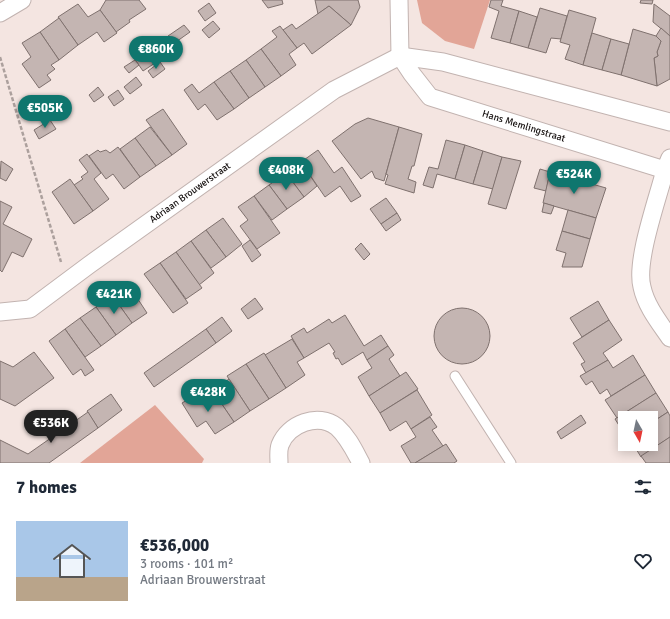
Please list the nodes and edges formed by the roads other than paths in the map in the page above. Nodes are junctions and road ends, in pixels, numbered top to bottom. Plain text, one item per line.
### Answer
1 (399, 0) edge
2 (17, 1) edge
3 (0, 13) edge
4 (400, 56) junction
5 (670, 122) edge
6 (667, 164) edge
7 (0, 312) edge
8 (670, 338) edge
9 (455, 376) dead end
10 (279, 463) edge
11 (361, 463) edge
12 (511, 463) edge

1 - 4 street
2 - 3 street
4 - 5 street
4 - 6 street, Hans Memlingstraat
4 - 7 street, Adriaan Brouwerstraat
6 - 8 street
9 - 12 lane
10 - 11 street

